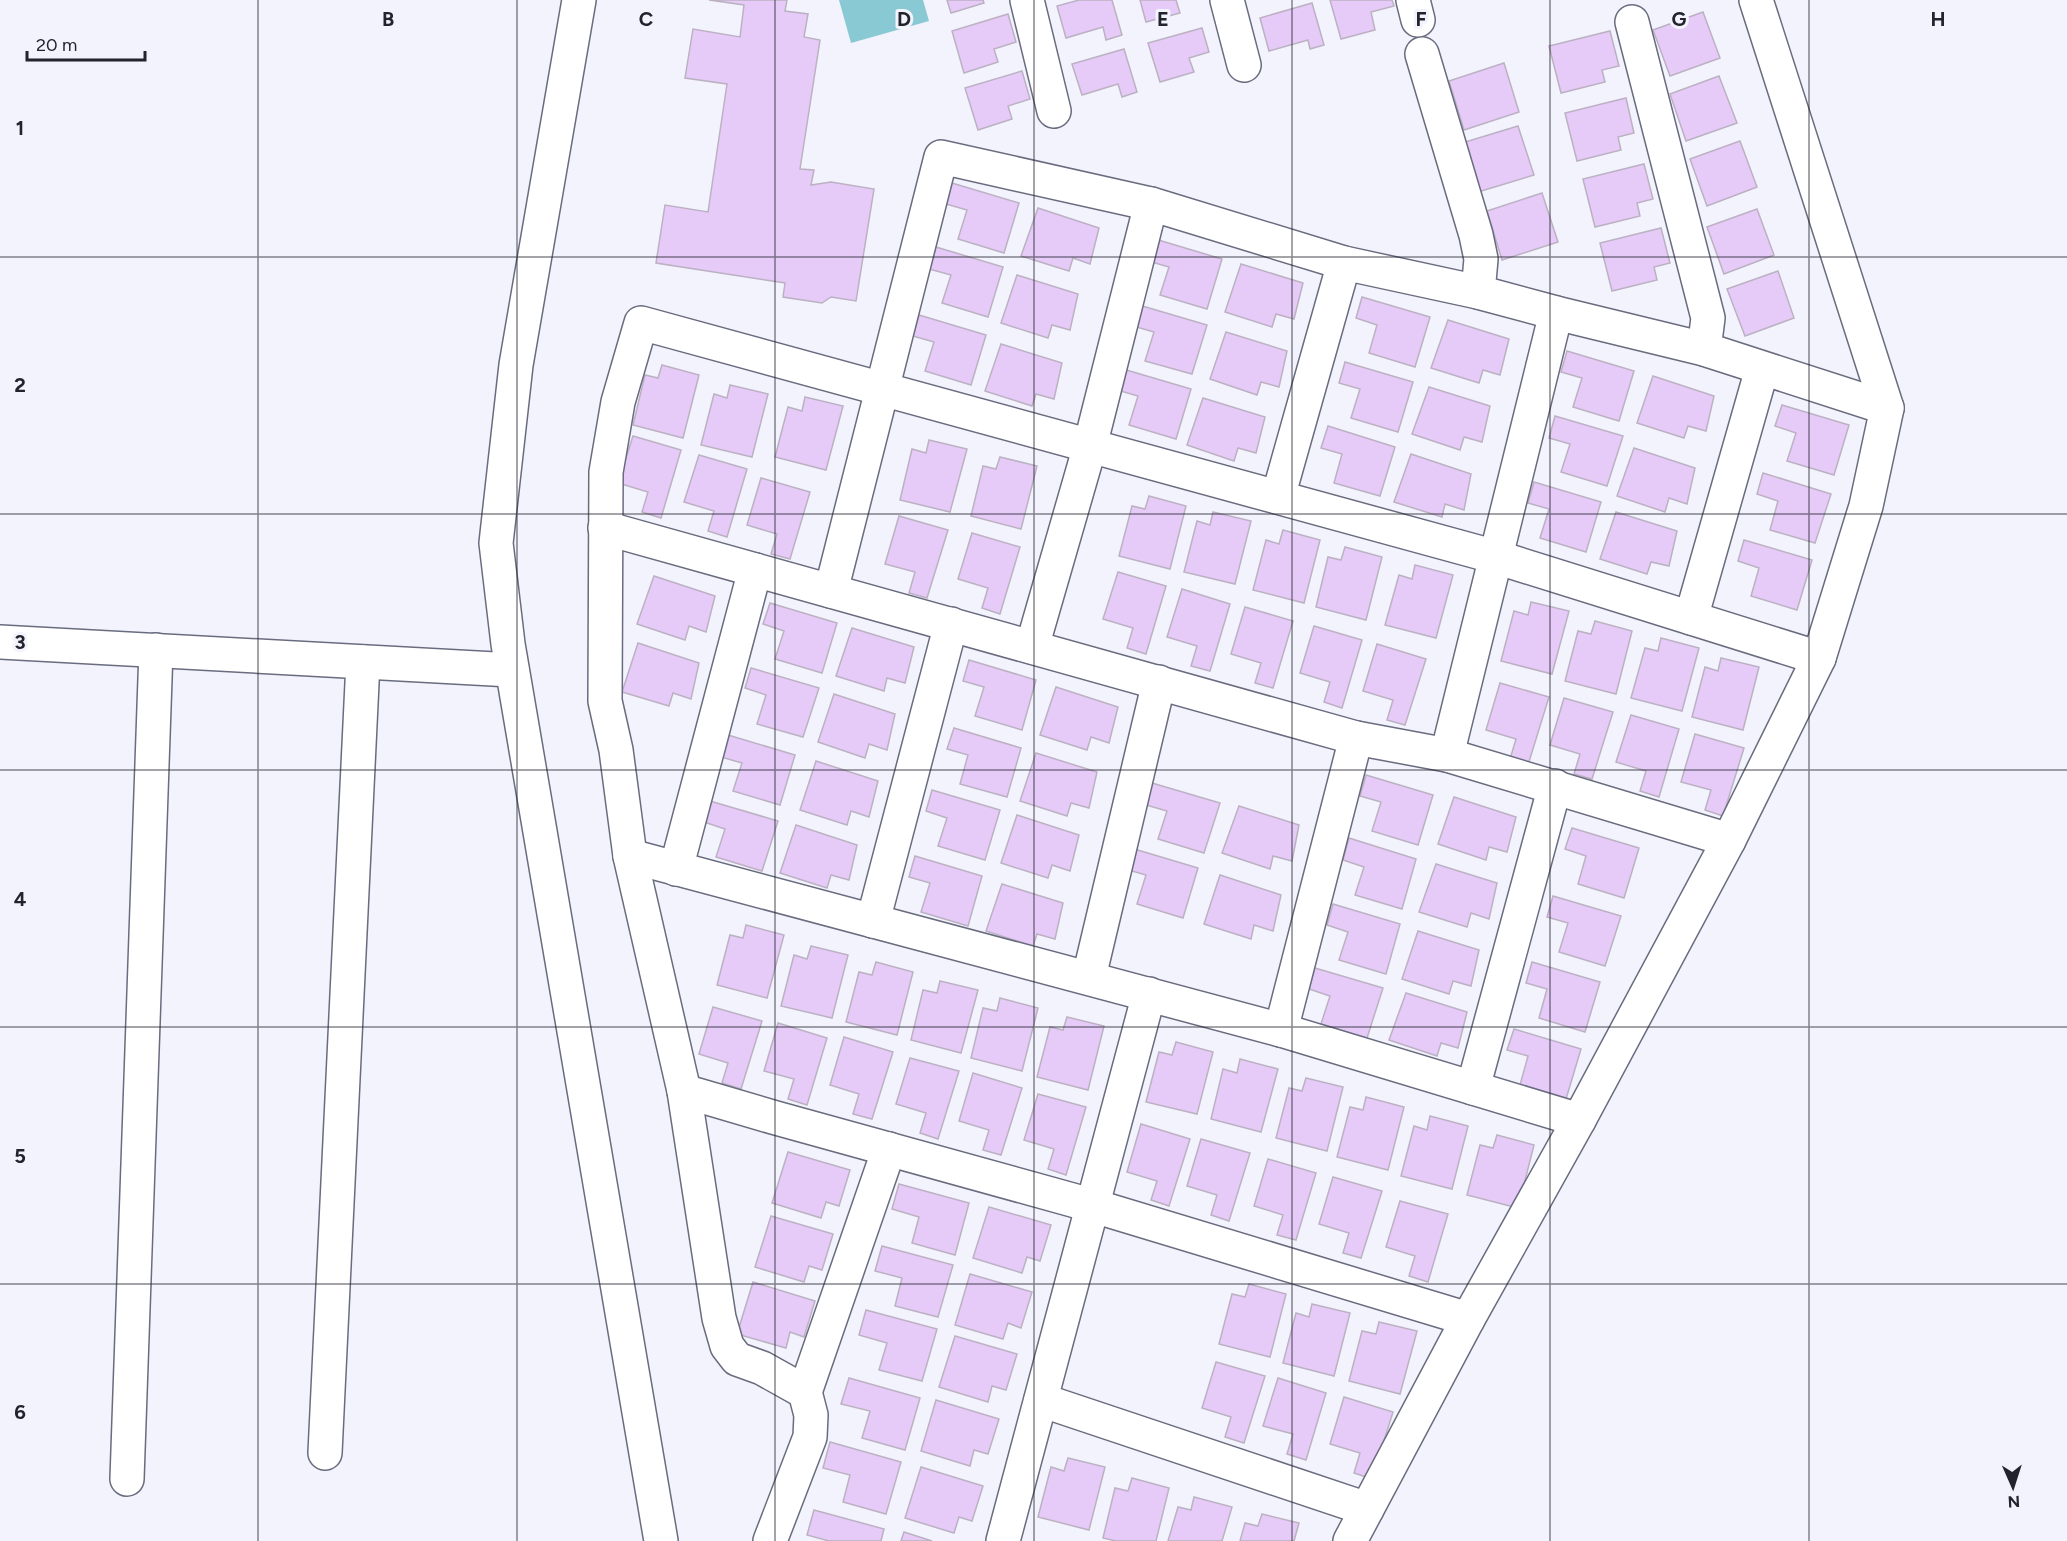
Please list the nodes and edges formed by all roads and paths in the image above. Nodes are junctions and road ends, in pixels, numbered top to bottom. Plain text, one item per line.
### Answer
1 (579, 0) edge
2 (1026, 0) edge
3 (1227, 0) edge
4 (1756, 0) edge
5 (1632, 22) dead end
6 (1422, 54) dead end
7 (1244, 65) dead end
8 (1054, 111) dead end
9 (1151, 204) junction
10 (1344, 263) junction
11 (1478, 292) junction
12 (1556, 313) junction
13 (1704, 349) junction
14 (1762, 369) junction
15 (882, 389) junction
16 (1887, 408) junction
17 (1090, 446) junction
18 (1278, 497) junction
19 (604, 528) junction
20 (1496, 556) junction
21 (755, 570) junction
22 (831, 591) junction
23 (1691, 618) junction
24 (951, 624) junction
25 (0, 642) edge
26 (1032, 647) junction
27 (156, 650) junction
28 (1819, 658) junction
29 (363, 662) junction
30 (512, 670) junction
31 (1159, 682) junction
32 (1356, 738) junction
33 (1447, 755) junction
34 (1555, 786) junction
35 (1729, 840) junction
36 (630, 856) junction
37 (676, 868) junction
38 (873, 921) junction
39 (1089, 977) junction
40 (1149, 994) junction
41 (1281, 1030) junction
42 (1473, 1088) junction
43 (684, 1091) junction
44 (1579, 1120) junction
45 (889, 1149) junction
46 (1094, 1206) junction
47 (1468, 1319) junction
48 (805, 1392) junction
49 (1041, 1400) junction
50 (325, 1453) dead end
51 (127, 1479) dead end
52 (1367, 1509) junction
53 (764, 1540) edge
54 (662, 1541) edge
55 (1003, 1541) edge
56 (1350, 1541) edge

1 - 30 street
2 - 8 street
3 - 7 street
4 - 16 street
5 - 13 street
6 - 11 street
9 - 10 street
9 - 15 street
9 - 17 street
10 - 11 street
10 - 18 street
11 - 12 street
12 - 13 street
12 - 20 street
13 - 14 street
14 - 16 street
14 - 23 street
15 - 17 street
15 - 19 street
15 - 22 street
16 - 28 street
17 - 18 street
17 - 26 street
18 - 20 street
19 - 21 street
19 - 36 street
20 - 23 street
20 - 33 street
21 - 22 street
21 - 37 street
22 - 24 street
23 - 28 street
24 - 26 street
24 - 38 street
25 - 27 street
26 - 31 street
27 - 29 street
27 - 51 street
28 - 35 street
29 - 30 street
29 - 50 street
30 - 54 street
31 - 32 street
31 - 39 street
32 - 33 street
32 - 41 street
33 - 34 street
34 - 35 street
34 - 42 street
35 - 44 street
36 - 37 street
36 - 43 street
37 - 38 street
38 - 39 street
39 - 40 street
40 - 41 street
40 - 46 street
41 - 42 street
42 - 44 street
43 - 45 street
43 - 48 street
44 - 47 street
45 - 46 street
45 - 48 street
46 - 47 street
46 - 49 street
47 - 52 street
48 - 53 street
49 - 52 street
49 - 55 street
52 - 56 street

